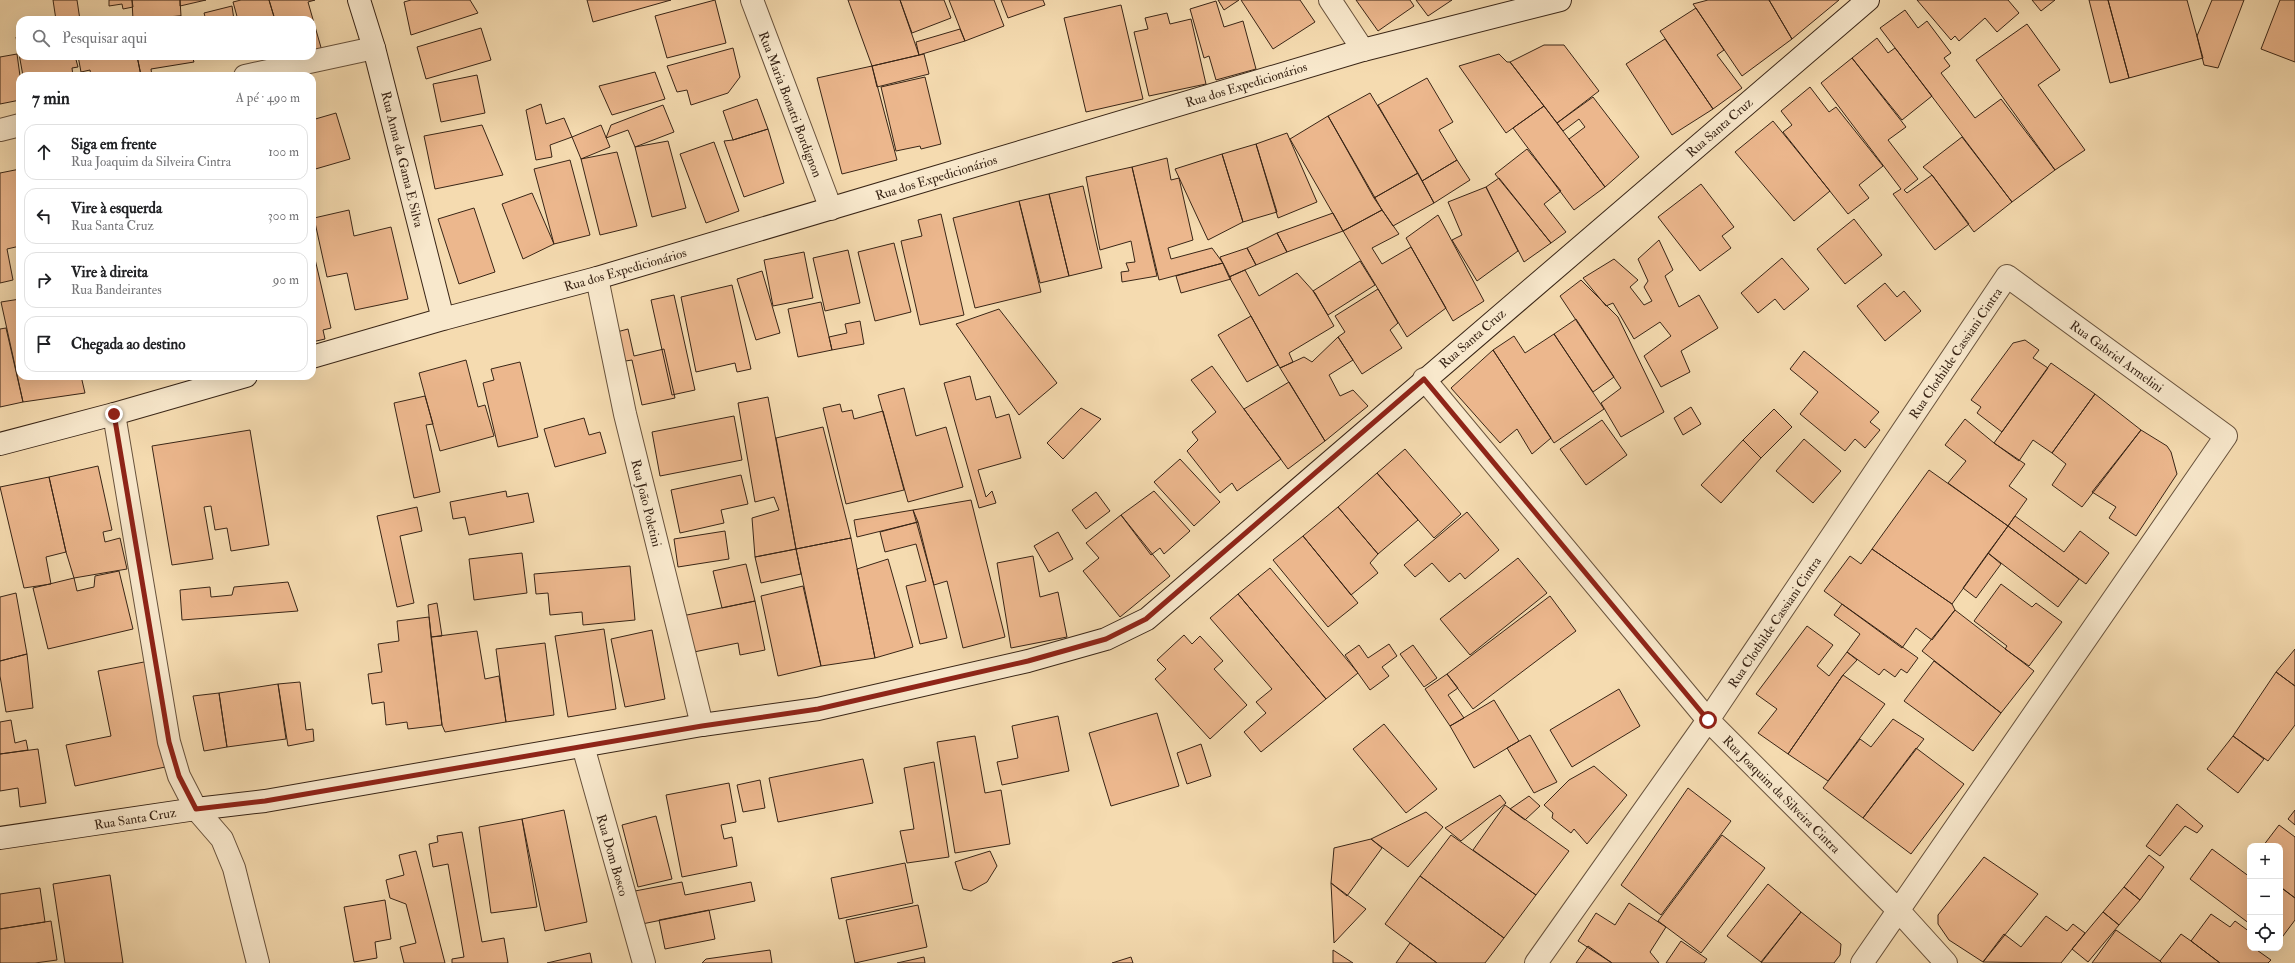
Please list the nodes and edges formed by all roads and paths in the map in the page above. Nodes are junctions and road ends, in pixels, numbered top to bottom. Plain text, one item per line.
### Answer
1 (359, 0) edge
2 (752, 0) edge
3 (1330, 0) edge
4 (1560, 0) edge
5 (1868, 0) edge
6 (374, 48) junction
7 (1363, 50) junction
8 (263, 72) edge
9 (16, 126) edge
10 (0, 130) edge
11 (831, 209) junction
12 (2007, 276) joint
13 (597, 278) junction
14 (443, 319) junction
15 (316, 356) edge
16 (1424, 379) junction
17 (232, 380) edge
18 (114, 414) junction
19 (0, 444) edge
20 (1708, 720) junction
21 (702, 726) junction
22 (583, 746) junction
23 (196, 809) junction
24 (0, 838) edge
25 (1898, 910) junction
26 (258, 963) edge
27 (644, 963) edge
28 (1536, 963) edge
29 (1862, 963) edge
30 (1946, 963) edge

1 - 6 street, Rua Anna da Gama E Silva
2 - 11 street, Rua Maria Bonatti Bordignon
3 - 7 street
4 - 7 street, Rua dos Expedicionários
5 - 16 street, Rua Santa Cruz
6 - 8 street
6 - 14 street, Rua Anna da Gama E Silva
7 - 11 street, Rua dos Expedicionários
9 - 10 street
11 - 13 street, Rua dos Expedicionários
12 - 20 street, Rua Clothilde Cassiani Cintra
12 - 25 street, Rua Gabriel Armelini
13 - 14 street, Rua dos Expedicionários
13 - 21 street, Rua João Poletini
14 - 15 street, Rua dos Expedicionários
16 - 20 street, Rua Joaquim da Silveira Cintra
16 - 21 street, Rua Santa Cruz
17 - 18 street
18 - 19 street
18 - 23 street
20 - 25 street, Rua Joaquim da Silveira Cintra
20 - 28 street, Rua Clothilde Cassiani Cintra
21 - 22 street, Rua Santa Cruz
22 - 23 street, Rua Santa Cruz
22 - 27 street, Rua Dom Bosco
23 - 24 street, Rua Santa Cruz
23 - 26 street
25 - 29 street
25 - 30 street, Rua Joaquim da Silveira Cintra

